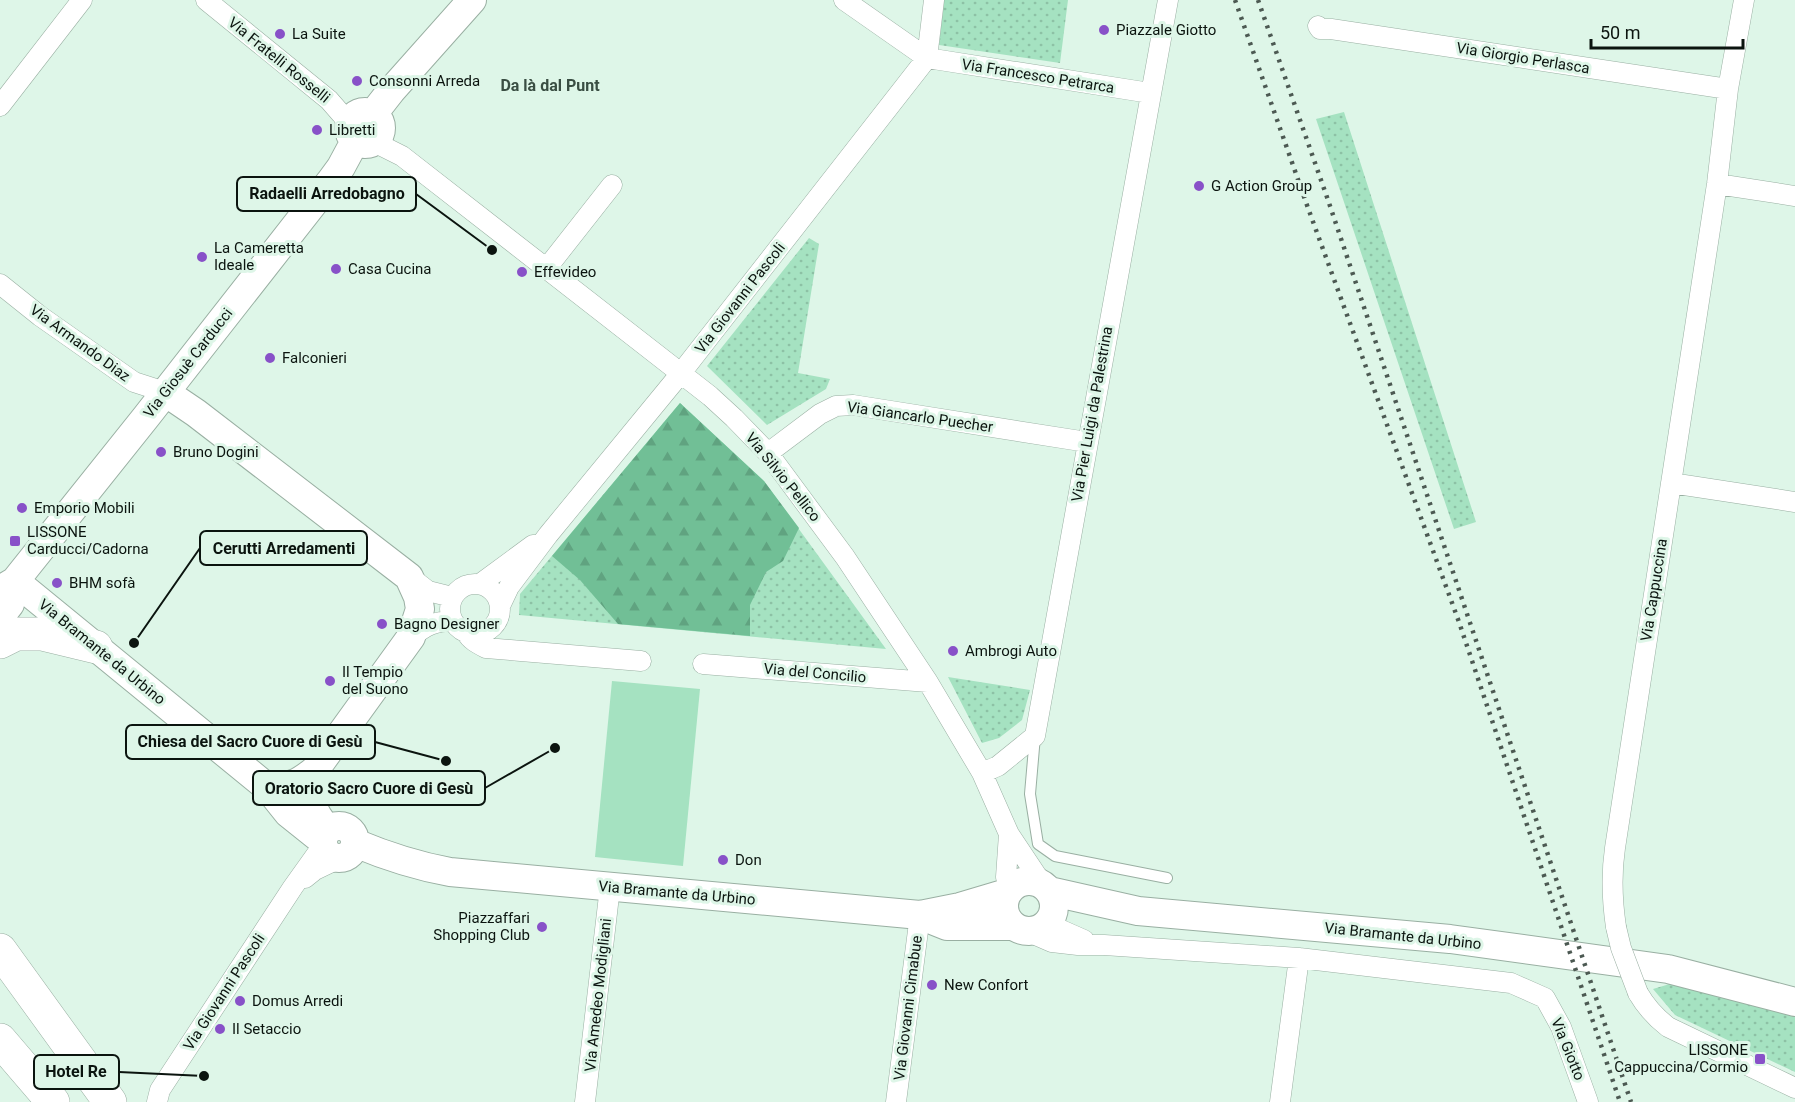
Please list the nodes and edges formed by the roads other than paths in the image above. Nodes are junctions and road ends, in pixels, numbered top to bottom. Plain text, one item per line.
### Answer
1 (82, 0) edge
2 (206, 0) edge
3 (472, 0) edge
4 (844, 0) edge
5 (934, 0) edge
6 (1168, 0) edge
7 (1744, 0) edge
8 (1318, 27) dead end
9 (927, 58) junction
10 (1728, 89) junction
11 (1150, 93) junction
12 (0, 106) edge
13 (363, 130) junction
14 (1717, 184) junction
15 (612, 185) dead end
16 (1795, 196) edge
17 (546, 268) junction
18 (0, 284) edge
19 (681, 374) junction
20 (165, 392) junction
21 (1087, 442) junction
22 (768, 453) junction
23 (1671, 483) junction
24 (1795, 502) edge
25 (548, 535) junction
26 (409, 577) junction
27 (480, 584) junction
28 (8, 586) edge
29 (453, 597) junction
30 (500, 606) junction
31 (0, 617) edge
32 (494, 625) junction
33 (459, 626) junction
34 (411, 637) junction
35 (0, 642) edge
36 (96, 647) junction
37 (528, 650) junction
38 (641, 661) dead end
39 (703, 664) dead end
40 (928, 682) junction
41 (1035, 736) junction
42 (315, 770) junction
43 (982, 773) junction
44 (268, 788) junction
45 (1009, 834) junction
46 (336, 845) junction
47 (1167, 878) dead end
48 (610, 887) junction
49 (1009, 891) junction
50 (1040, 911) junction
51 (920, 915) junction
52 (0, 938) edge
53 (1299, 958) junction
54 (8, 961) edge
55 (1545, 998) joint
56 (1795, 1002) edge
57 (0, 1040) edge
58 (1795, 1088) edge
59 (157, 1100) edge
60 (52, 1102) edge
61 (110, 1102) edge
62 (585, 1102) edge
63 (896, 1102) edge
64 (1280, 1102) edge
65 (1588, 1102) edge

1 - 12 street
2 - 13 street, Via Fratelli Rosselli
3 - 13 street, Via Giosuè Carducci
4 - 9 street, Via Francesco Petrarca
5 - 9 street
6 - 11 street
7 - 10 street, Via Cappuccina
8 - 10 street, Via Giorgio Perlasca
9 - 11 street, Via Francesco Petrarca
9 - 19 street, Via Giovanni Pascoli
10 - 14 street, Via Cappuccina
11 - 21 street, Via Pier Luigi da Palestrina
13 - 17 street, Via Silvio Pellico
13 - 20 street, Via Giosuè Carducci
14 - 16 street
14 - 23 street, Via Cappuccina
15 - 17 street
17 - 19 street, Via Silvio Pellico
18 - 20 street, Via Armando Diaz
19 - 22 street, Via Silvio Pellico
19 - 25 street, Via Giovanni Pascoli
20 - 26 street
20 - 28 street, Via Giosuè Carducci
21 - 22 street, Via Giancarlo Puecher
21 - 41 street, Via Pier Luigi da Palestrina
22 - 40 street, Via Silvio Pellico
23 - 24 street
23 - 58 street, Via Cappuccina, bridge
25 - 27 street, Via Giovanni Pascoli
25 - 30 street, Via Giovanni Pascoli
26 - 29 street
26 - 34 street
27 - 29 street
27 - 30 street
28 - 31 street, Via Giosuè Carducci
28 - 36 street, Via Bramante da Urbino
29 - 33 street
30 - 32 street
32 - 33 street
32 - 37 street
33 - 34 street
33 - 37 street
34 - 42 street
35 - 36 highway
36 - 44 street, Via Bramante da Urbino
37 - 38 street
39 - 40 street, Via del Concilio
40 - 43 street, Via Silvio Pellico
41 - 43 street
41 - 47 lane, Via Pier Luigi da Palestrina
42 - 44 street
42 - 46 street
43 - 45 street, Via Silvio Pellico
44 - 46 street, Via Bramante da Urbino
45 - 49 street, Via Silvio Pellico
45 - 50 street, Via Silvio Pellico
46 - 48 street, Via Bramante da Urbino
46 - 59 street, Via Giovanni Pascoli
48 - 51 street, Via Bramante da Urbino
48 - 62 street, Via Amedeo Modigliani
49 - 50 street, Via Bramante da Urbino
49 - 51 street, Via Bramante da Urbino
50 - 51 street, Via Bramante da Urbino
50 - 53 street, Via Bramante da Urbino
50 - 56 street, Via Bramante da Urbino
51 - 63 street, Via Giovanni Cimabue
52 - 54 highway
53 - 55 street, Via Bramante da Urbino
53 - 64 street
54 - 61 highway
55 - 65 street, Via Giotto
57 - 60 highway

